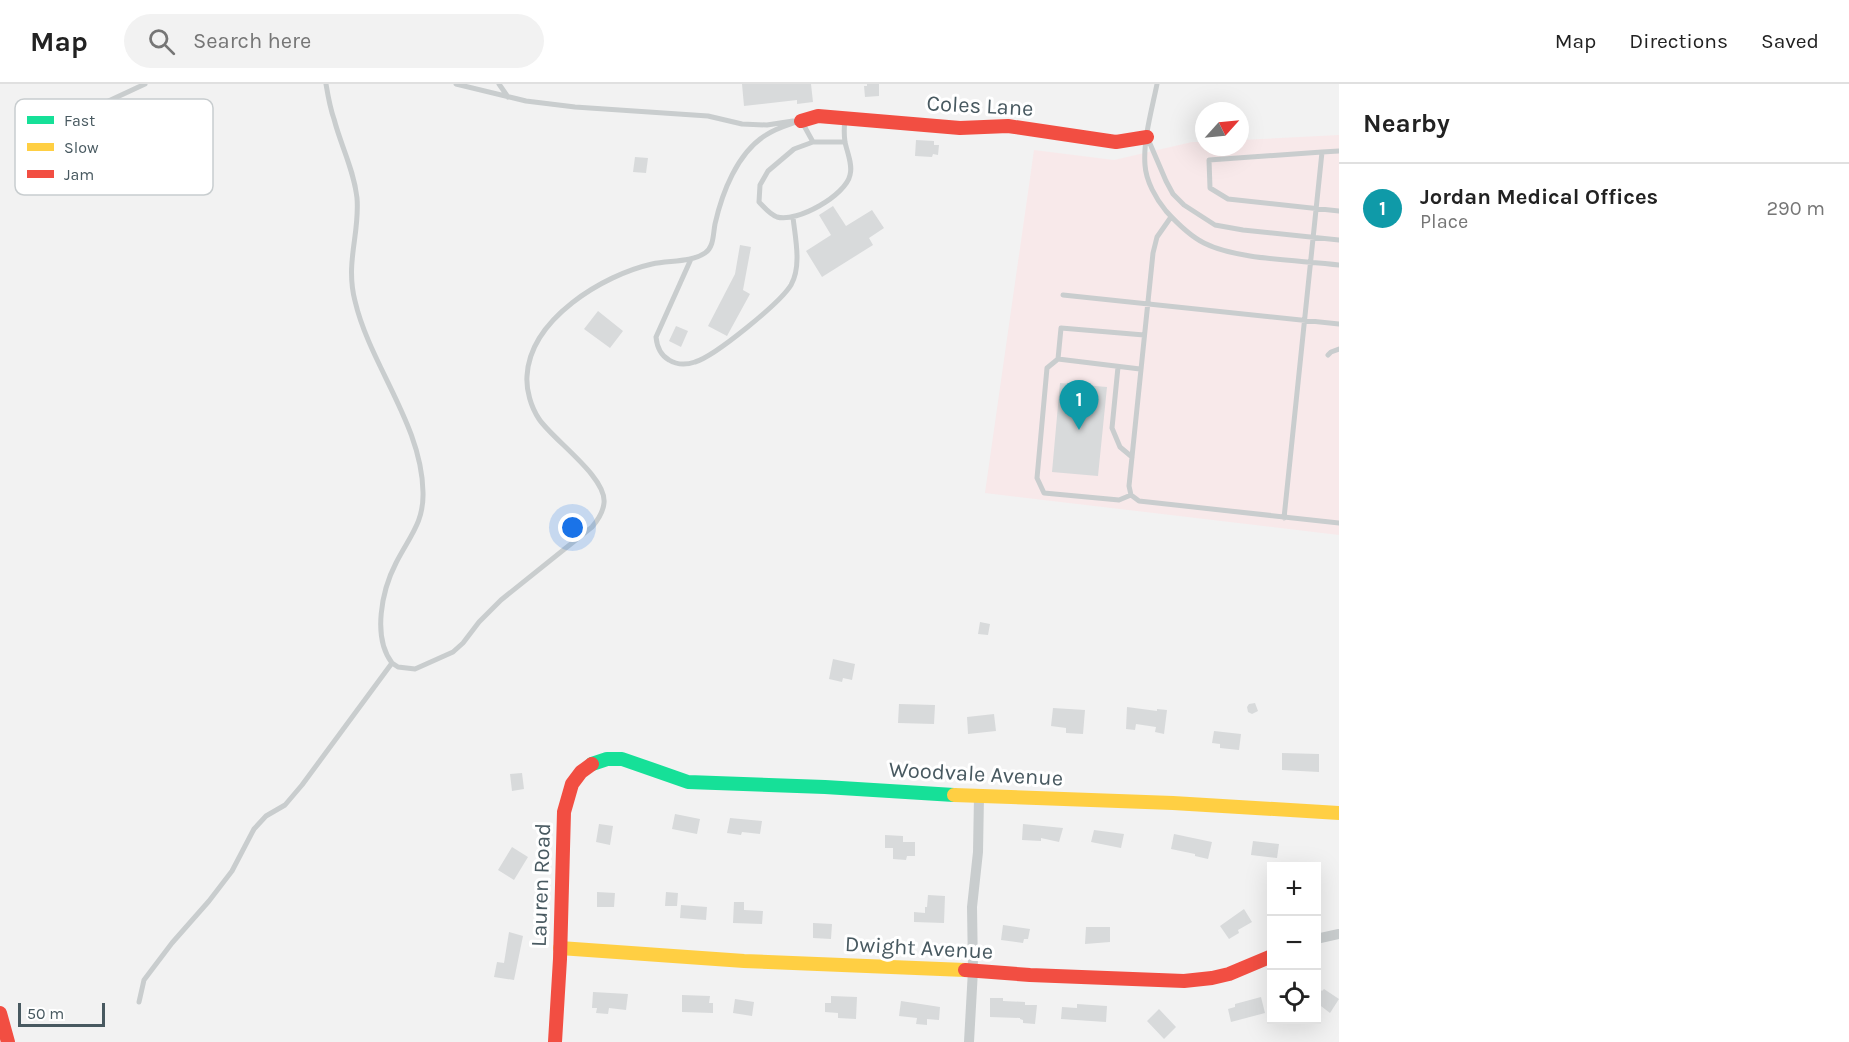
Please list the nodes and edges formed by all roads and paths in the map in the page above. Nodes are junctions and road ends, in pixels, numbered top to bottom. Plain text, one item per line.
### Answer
1 (145, 84) edge
2 (326, 84) edge
3 (456, 84) edge
4 (499, 84) edge
5 (1157, 84) edge
6 (508, 97) junction
7 (113, 99) edge
8 (844, 117) junction
9 (801, 121) junction
10 (1147, 137) junction
11 (813, 142) junction
12 (845, 142) junction
13 (1339, 151) edge
14 (1322, 152) junction
15 (1316, 209) junction
16 (1339, 210) edge
17 (793, 217) junction
18 (1171, 217) junction
19 (1313, 237) junction
20 (1339, 240) edge
21 (692, 259) junction
22 (1310, 261) junction
23 (1339, 265) edge
24 (1063, 295) dead end
25 (1147, 303) junction
26 (1304, 320) junction
27 (1339, 324) edge
28 (1144, 335) junction
29 (1339, 350) edge
30 (1328, 355) dead end
31 (1058, 359) junction
32 (1118, 367) junction
33 (1140, 369) junction
34 (1131, 457) junction
35 (1131, 495) junction
36 (1284, 518) junction
37 (1339, 523) edge
38 (392, 663) junction
39 (615, 759) joint
40 (979, 796) junction
41 (1339, 813) edge
42 (1339, 934) edge
43 (1321, 938) edge
44 (560, 948) junction
45 (1267, 958) edge
46 (973, 970) junction
47 (139, 1002) dead end
48 (0, 1013) edge
49 (8, 1042) edge
50 (555, 1042) edge
51 (969, 1042) edge

1 - 7 lane
2 - 38 lane
3 - 6 lane, Coles Lane
4 - 6 lane
5 - 10 lane
6 - 9 lane, Coles Lane
8 - 9 street, Coles Lane
8 - 10 street, Coles Lane
8 - 12 lane
9 - 11 lane
9 - 21 lane
10 - 18 lane
10 - 19 lane
11 - 12 lane
11 - 17 lane
12 - 17 lane
13 - 14 lane
14 - 15 lane
14 - 15 lane
15 - 16 lane
15 - 19 lane
17 - 21 lane
18 - 22 lane
18 - 25 lane
19 - 20 lane
19 - 22 lane
21 - 38 lane
22 - 23 lane
22 - 26 lane
24 - 25 lane
25 - 26 lane
25 - 28 lane
26 - 27 lane
26 - 36 lane
28 - 31 lane
28 - 33 lane
29 - 30 lane
31 - 32 lane
31 - 35 lane
32 - 33 lane
32 - 34 lane
33 - 34 lane
34 - 35 lane
35 - 36 lane
36 - 37 lane
38 - 47 lane
39 - 40 street, Woodvale Avenue
39 - 44 street, Lauren Road
40 - 41 street, Woodvale Avenue
40 - 46 street
42 - 43 street
44 - 46 street, Dwight Avenue
44 - 50 street, Lauren Road
45 - 46 street, Dwight Avenue
46 - 51 street
48 - 49 street

